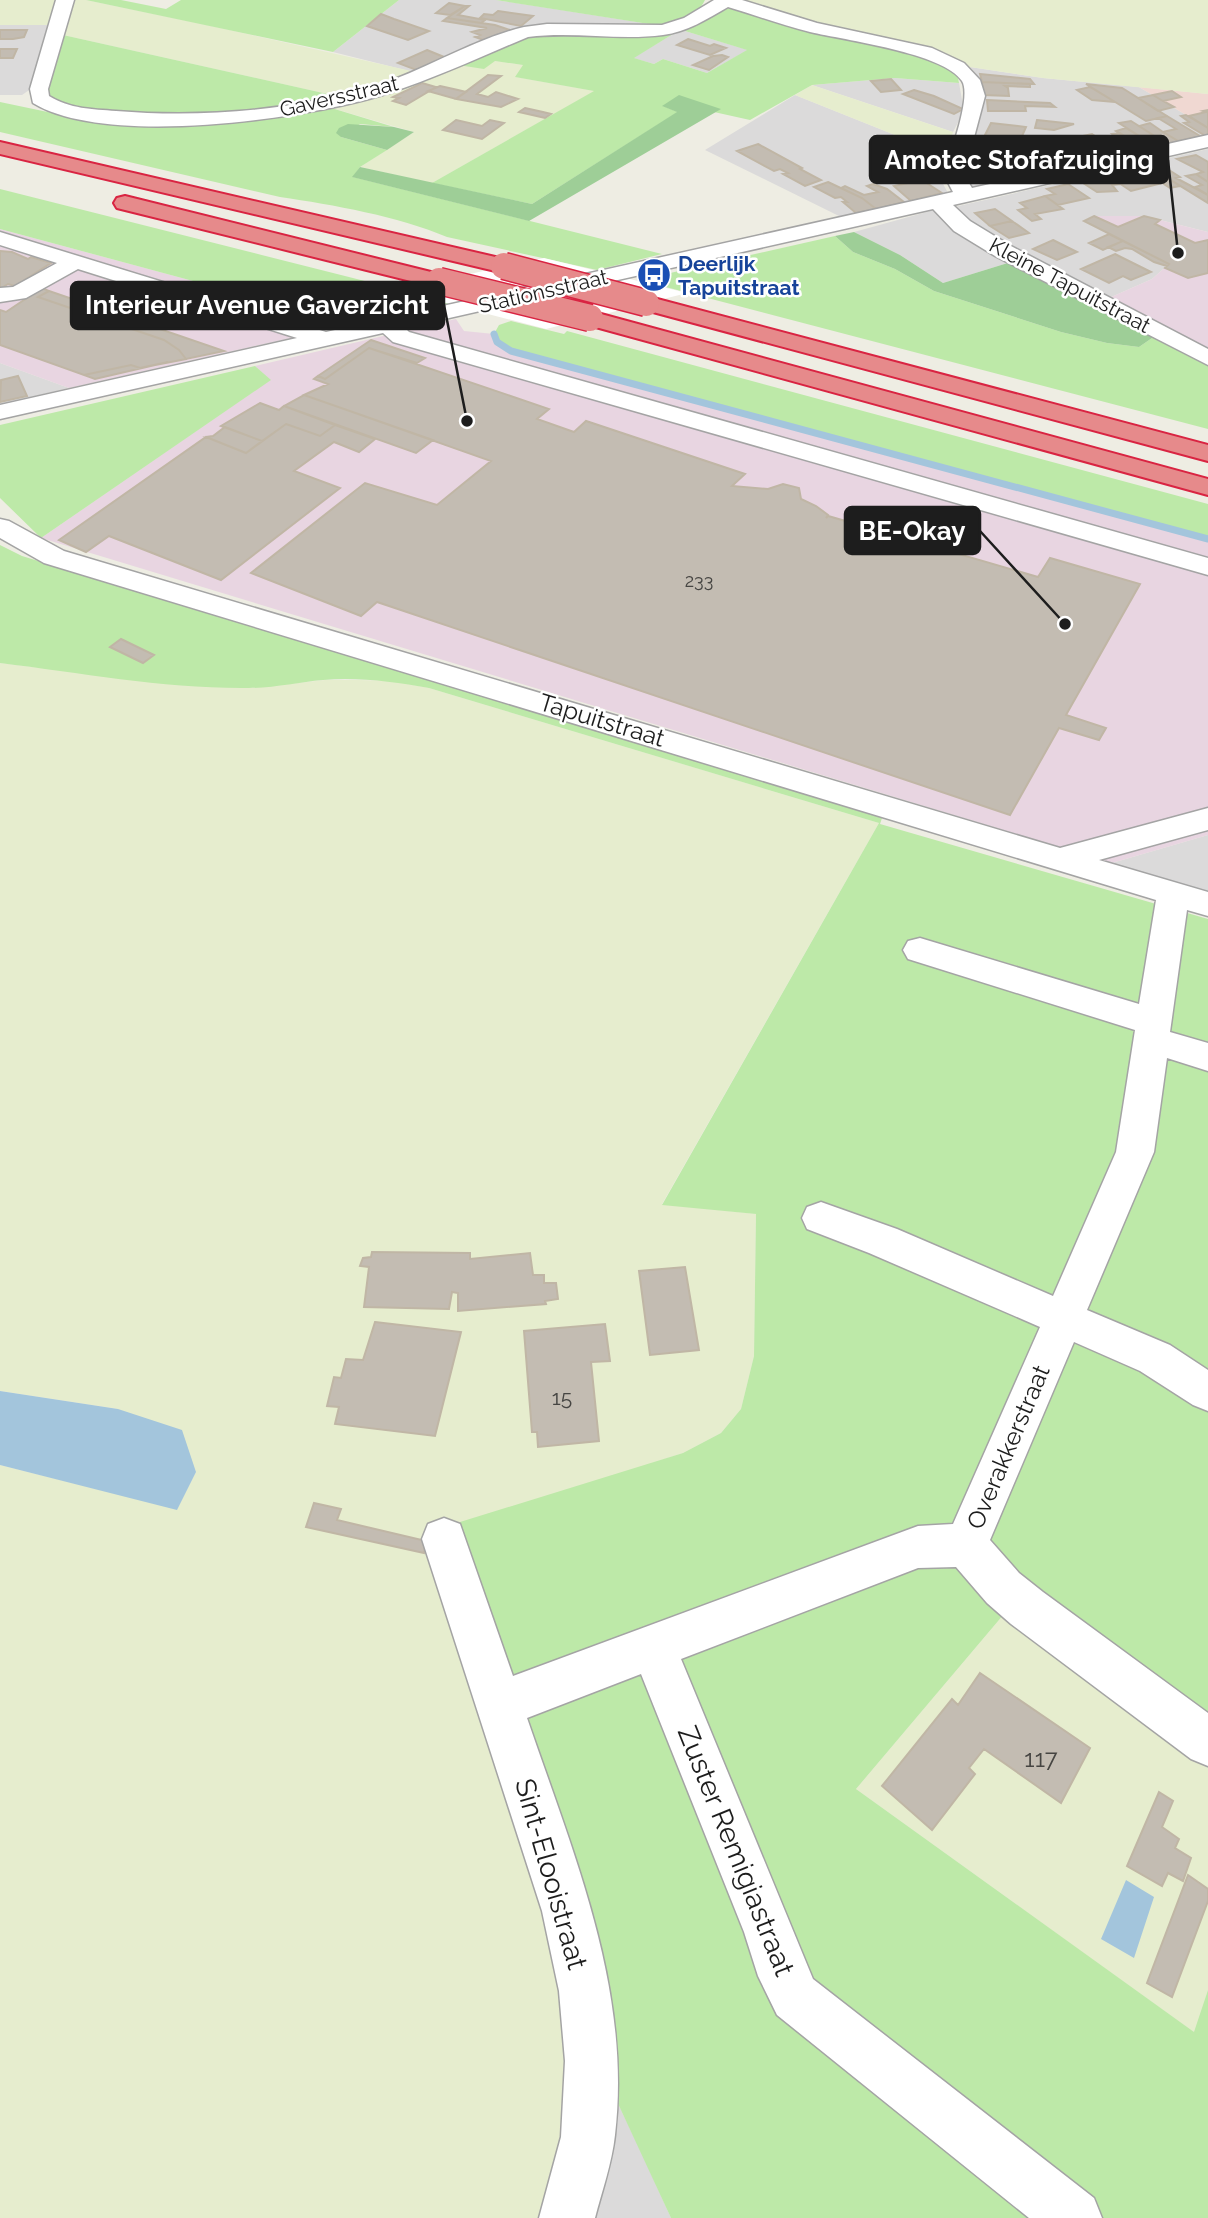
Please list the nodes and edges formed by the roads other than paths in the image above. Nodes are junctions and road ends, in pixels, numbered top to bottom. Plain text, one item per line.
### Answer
1 (65, 0) edge
2 (724, 1) edge
3 (1208, 141) edge
4 (0, 148) edge
5 (966, 196) junction
6 (103, 198) dead end
7 (938, 202) junction
8 (0, 239) edge
9 (75, 262) junction
10 (52, 275) junction
11 (0, 295) edge
12 (117, 297) dead end
13 (388, 325) junction
14 (233, 338) dead end
15 (325, 340) junction
16 (272, 351) junction
17 (1208, 358) edge
18 (0, 412) edge
19 (1208, 453) edge
20 (1208, 487) edge
21 (0, 527) edge
22 (1208, 568) edge
23 (1208, 818) edge
24 (1061, 859) junction
25 (1173, 894) junction
26 (1208, 904) edge
27 (919, 950) dead end
28 (1153, 1031) junction
29 (1208, 1057) edge
30 (821, 1218) dead end
31 (1063, 1318) junction
32 (1208, 1392) edge
33 (444, 1539) dead end
34 (966, 1545) junction
35 (653, 1646) junction
36 (499, 1705) junction
37 (1208, 1742) edge
38 (567, 2218) edge
39 (1074, 2218) edge

1 - 2 street, Gaversstraat
2 - 5 street
3 - 5 street, Stationsstraat
4 - 19 highway, bridge
5 - 7 street, Stationsstraat
6 - 20 highway, bridge
7 - 13 street, Stationsstraat
7 - 17 street, Kleine Tapuitstraat
8 - 9 street
9 - 10 street
9 - 15 street
10 - 11 street
10 - 12 street
13 - 15 street, Stationsstraat
13 - 22 street
14 - 16 street
15 - 16 street, Stationsstraat
16 - 18 street, Stationsstraat
21 - 24 street, Tapuitstraat
23 - 24 street
24 - 25 street, Tapuitstraat
25 - 26 street, Tapuitstraat
25 - 28 street, Overakkerstraat
27 - 28 street
28 - 29 street
28 - 31 street, Overakkerstraat
30 - 31 street
31 - 32 street
31 - 34 street, Overakkerstraat
33 - 36 street, Sint-Elooistraat
34 - 35 street, Overakkerstraat
34 - 37 street
35 - 36 street, Overakkerstraat
35 - 39 street, Zuster Remigiastraat
36 - 38 street, Sint-Elooistraat

